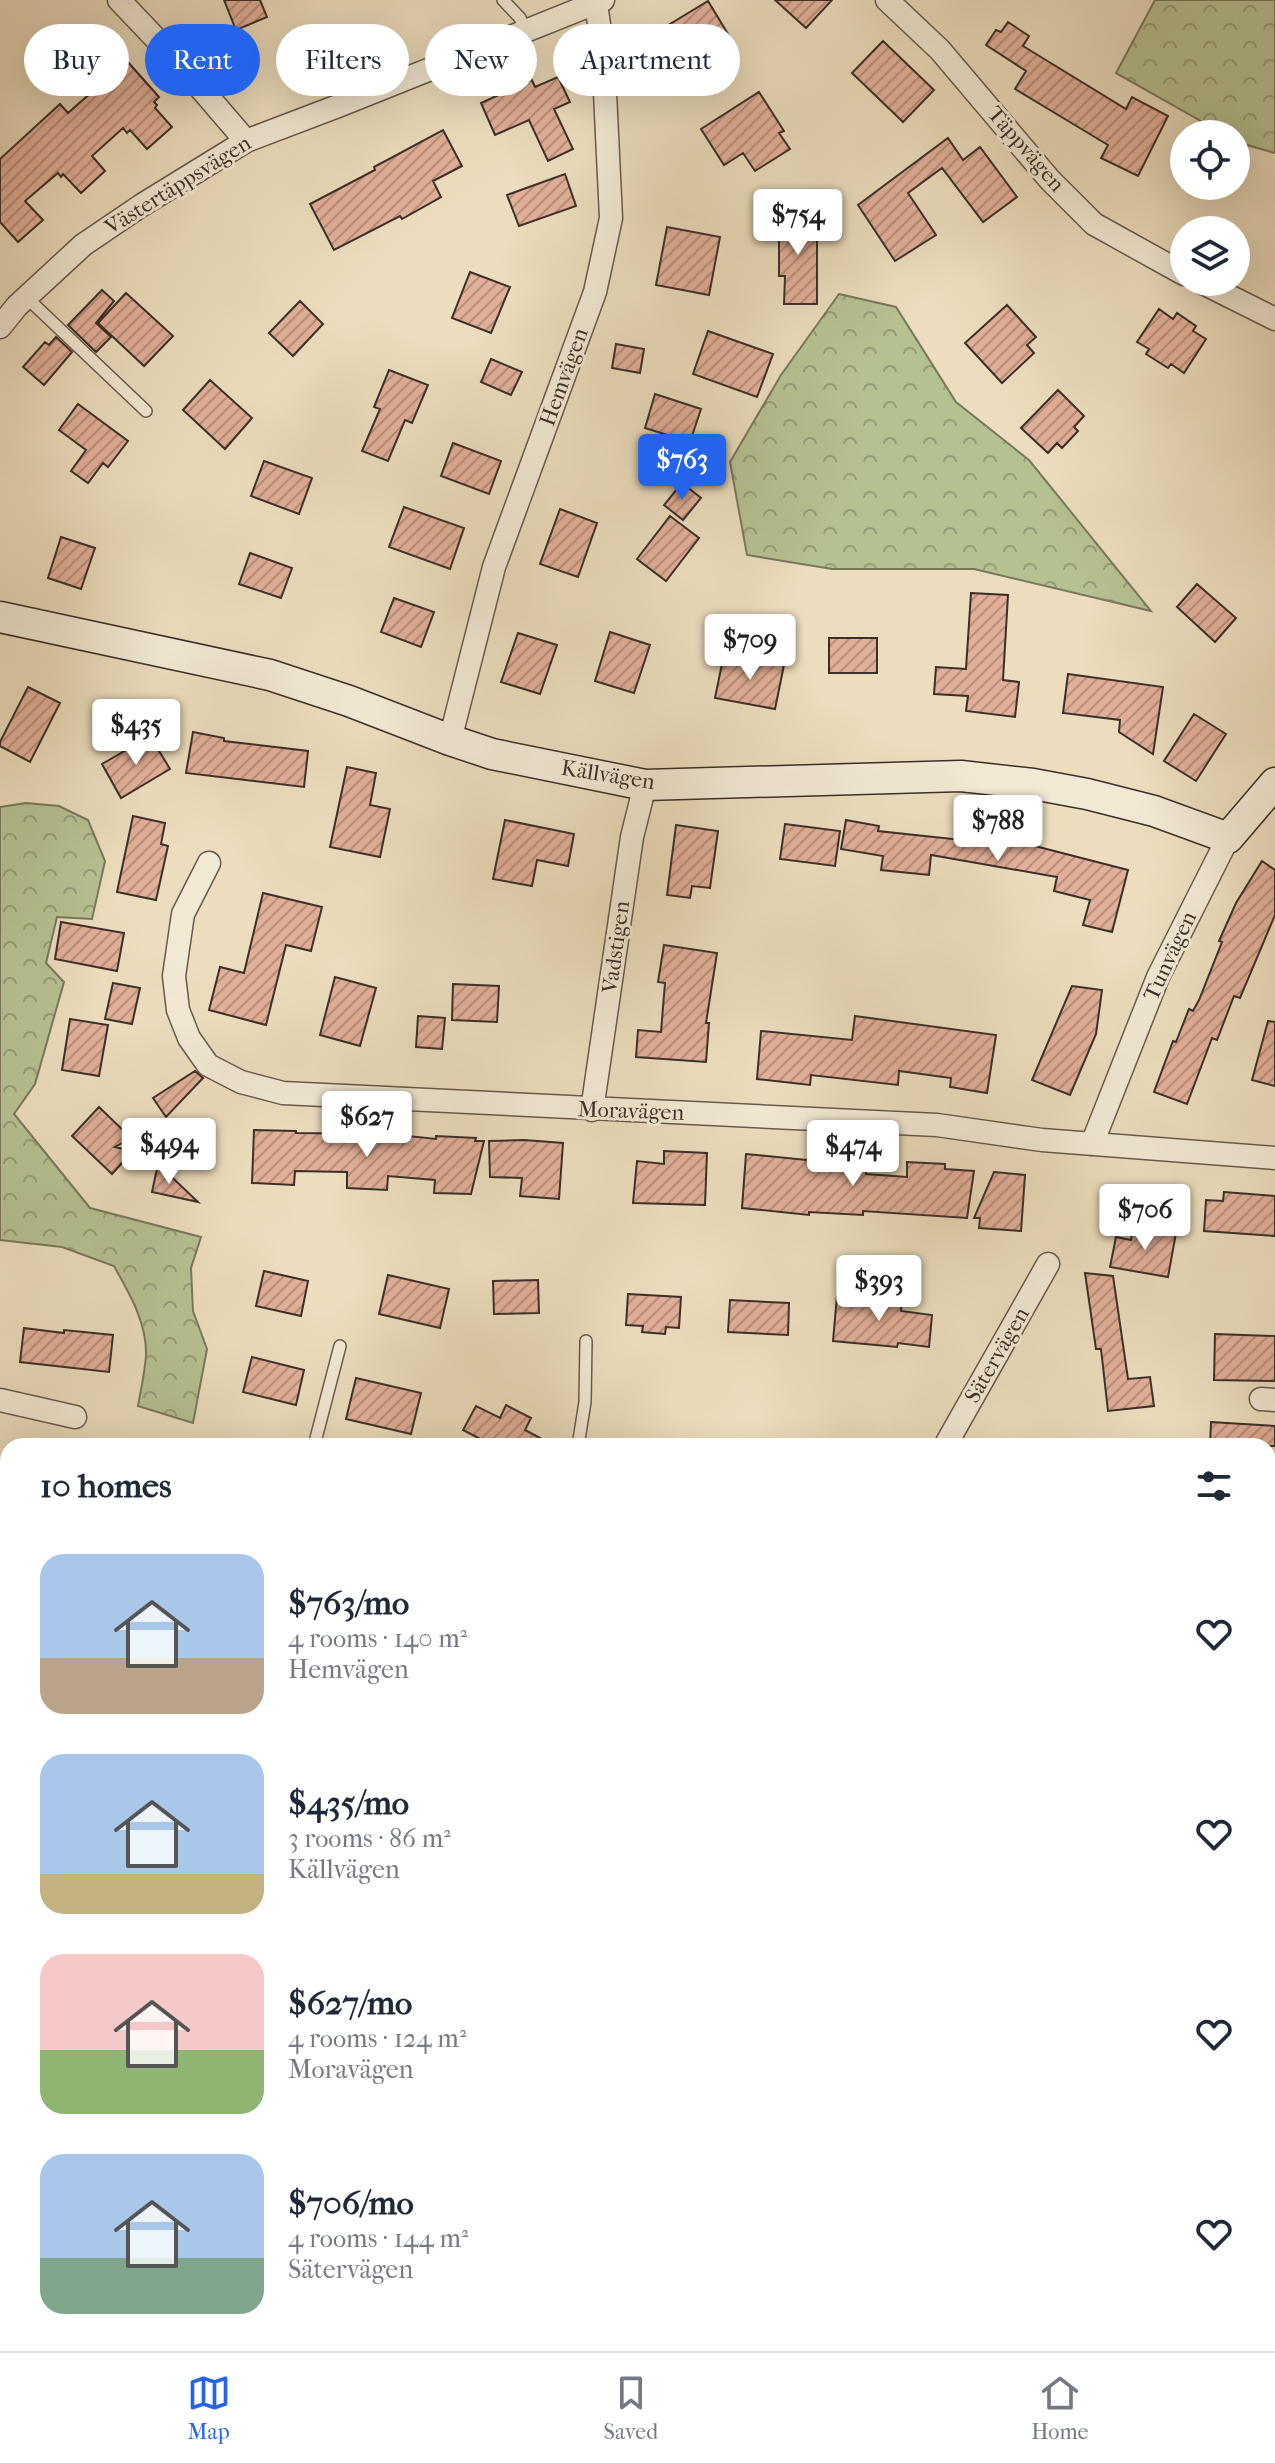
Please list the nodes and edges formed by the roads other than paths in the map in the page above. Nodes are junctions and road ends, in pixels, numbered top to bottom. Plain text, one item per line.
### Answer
1 (119, 0) edge
2 (503, 0) edge
3 (887, 0) edge
4 (600, 2) edge
5 (522, 24) edge
6 (537, 26) edge
7 (425, 71) edge
8 (246, 141) junction
9 (1170, 266) edge
10 (1229, 296) edge
11 (26, 297) junction
12 (1275, 319) edge
13 (0, 327) edge
14 (146, 411) dead end
15 (0, 617) edge
16 (450, 740) junction
17 (1275, 783) edge
18 (645, 785) junction
19 (1228, 838) junction
20 (209, 863) dead end
21 (592, 1110) junction
22 (1092, 1144) junction
23 (1275, 1158) edge
24 (1048, 1264) dead end
25 (586, 1341) dead end
26 (340, 1346) dead end
27 (0, 1400) edge
28 (75, 1417) dead end
29 (316, 1438) edge
30 (579, 1438) edge
31 (950, 1438) edge

1 - 8 street
2 - 5 lane
3 - 9 street, Täppvägen
4 - 6 street, Västertäppsvägen
4 - 16 street, Hemvägen
7 - 8 street, Västertäppsvägen
8 - 11 street, Västertäppsvägen
10 - 12 street
11 - 13 street, Västertäppsvägen
11 - 14 lane
15 - 16 street, Källvägen
16 - 18 street, Källvägen
17 - 19 street, Tunvägen
18 - 19 street, Källvägen
18 - 21 street, Vadstigen
19 - 22 street, Tunvägen
20 - 21 street, Moravägen
21 - 22 street, Moravägen
22 - 23 street, Moravägen
24 - 31 street, Sätervägen
25 - 30 lane
26 - 29 lane
27 - 28 street

